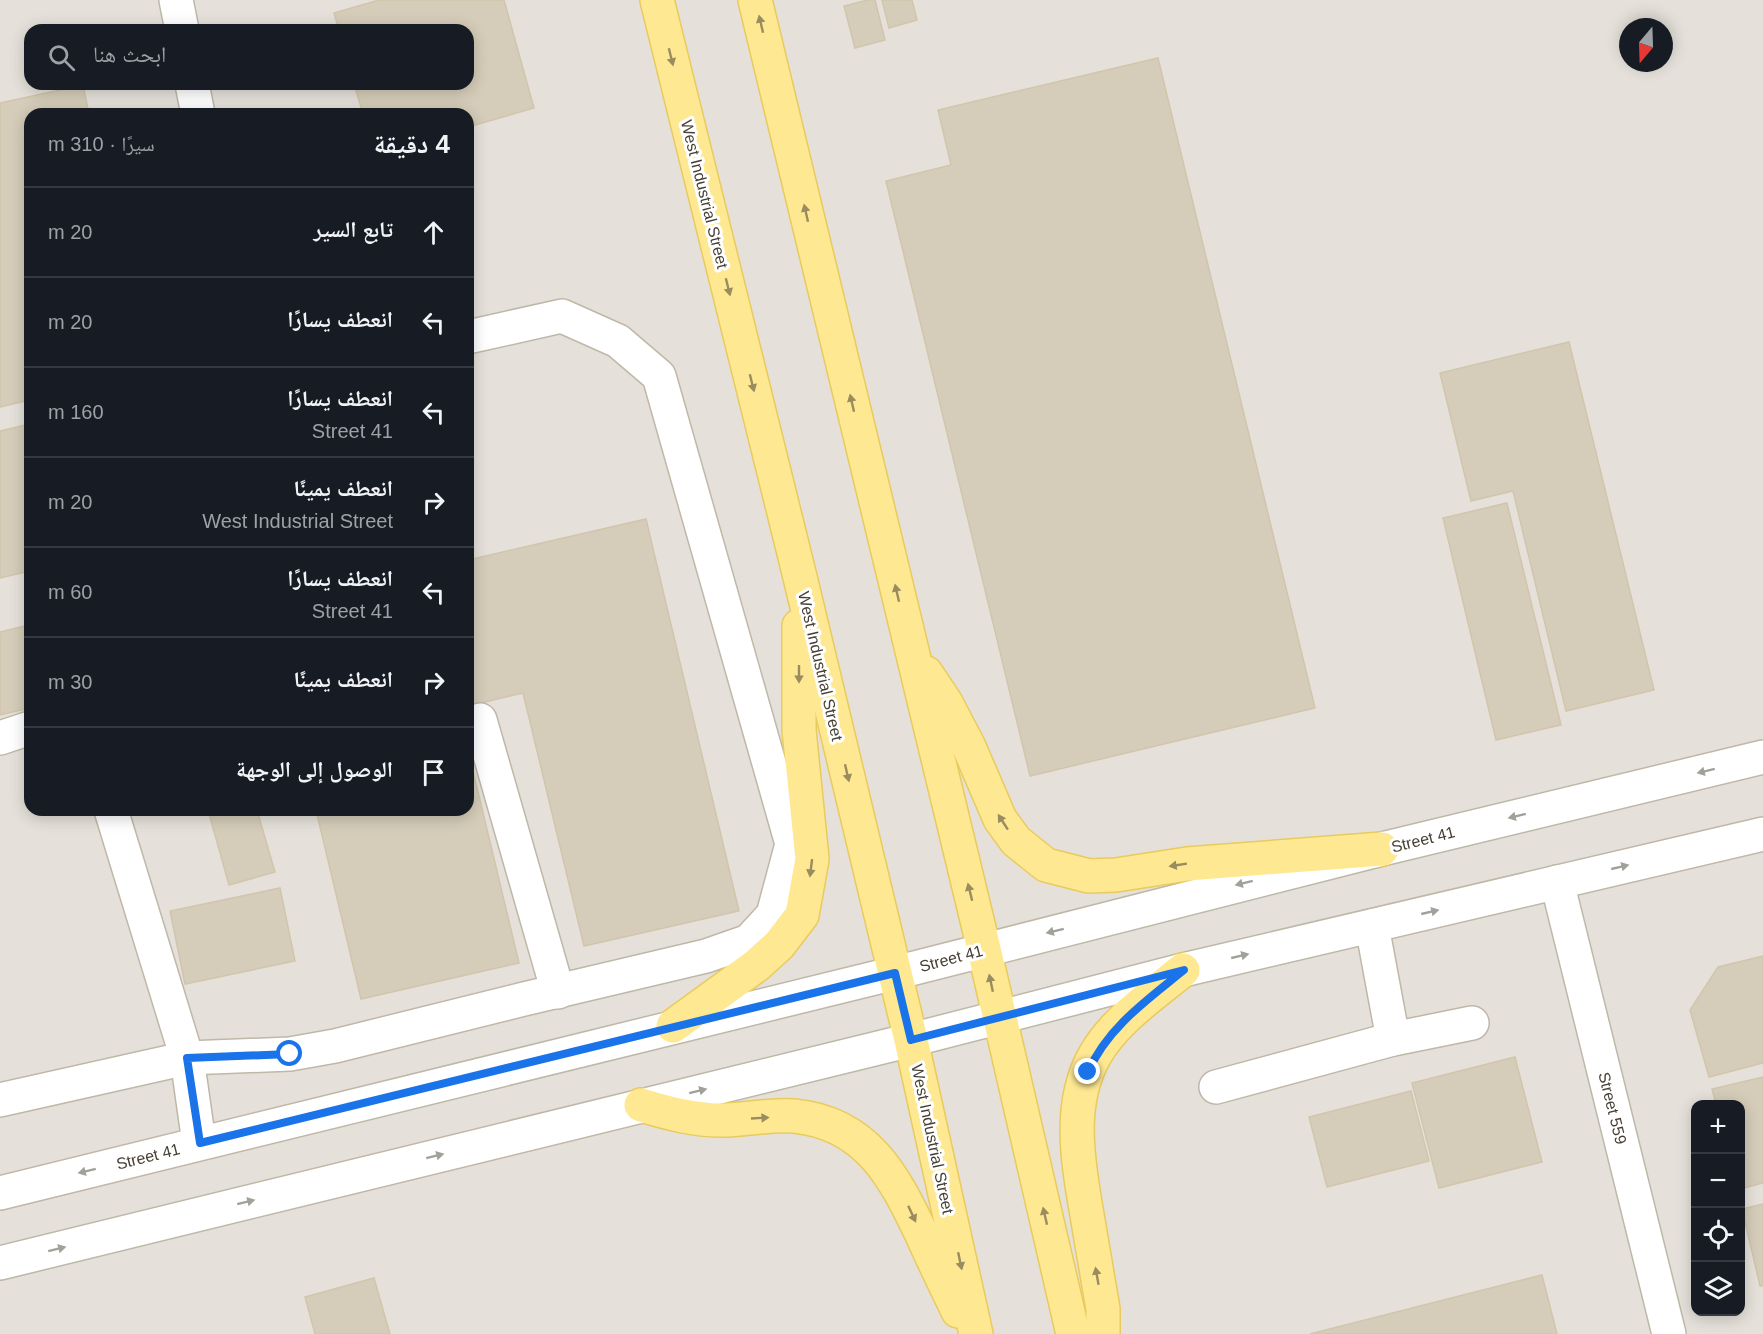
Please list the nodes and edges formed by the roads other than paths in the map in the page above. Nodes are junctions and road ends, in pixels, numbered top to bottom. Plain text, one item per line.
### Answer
1 (176, 0) edge
2 (657, 0) edge
3 (755, 0) edge
4 (181, 24) edge
5 (193, 90) edge
6 (197, 108) edge
7 (474, 337) edge
8 (799, 573) junction
9 (911, 649) junction
10 (480, 720) dead end
11 (24, 730) edge
12 (0, 738) edge
13 (1763, 757) edge
14 (113, 816) edge
15 (1763, 834) edge
16 (1382, 849) junction
17 (1557, 882) junction
18 (1372, 926) junction
19 (984, 949) junction
20 (1184, 970) junction
21 (895, 973) junction
22 (558, 992) junction
23 (999, 1016) junction
24 (1472, 1023) dead end
25 (673, 1026) junction
26 (1394, 1039) junction
27 (911, 1040) junction
28 (187, 1058) junction
29 (1215, 1087) dead end
30 (0, 1100) edge
31 (641, 1105) junction
32 (200, 1143) junction
33 (1, 1189) edge
34 (6, 1264) edge
35 (968, 1334) edge
36 (976, 1334) edge
37 (1073, 1334) edge
38 (1103, 1334) edge
39 (1669, 1334) edge

1 - 4 street
2 -> 8 main road, West Industrial Street
9 -> 3 main road
5 - 6 street
7 - 22 street
8 -> 21 main road, West Industrial Street
8 -> 25 main road
16 -> 9 main road
19 -> 9 main road
10 - 22 street
11 - 12 street
13 -> 16 street, Street 41
14 - 28 street
17 -> 15 street
16 -> 19 street, Street 41
18 -> 17 street
17 - 39 street, Street 559
20 -> 18 street
18 - 26 street
19 - 21 street, Street 41
23 -> 19 main road
20 - 23 street
38 -> 20 main road
21 - 25 street, Street 41
21 - 27 main road, West Industrial Street
22 - 28 street
23 - 27 street
37 -> 23 main road
24 - 26 street
25 - 32 street, Street 41
26 - 29 street
31 -> 27 street
27 -> 36 main road, West Industrial Street
28 - 30 street
28 - 32 street
34 -> 31 street
31 -> 35 main road
32 -> 33 street, Street 41

